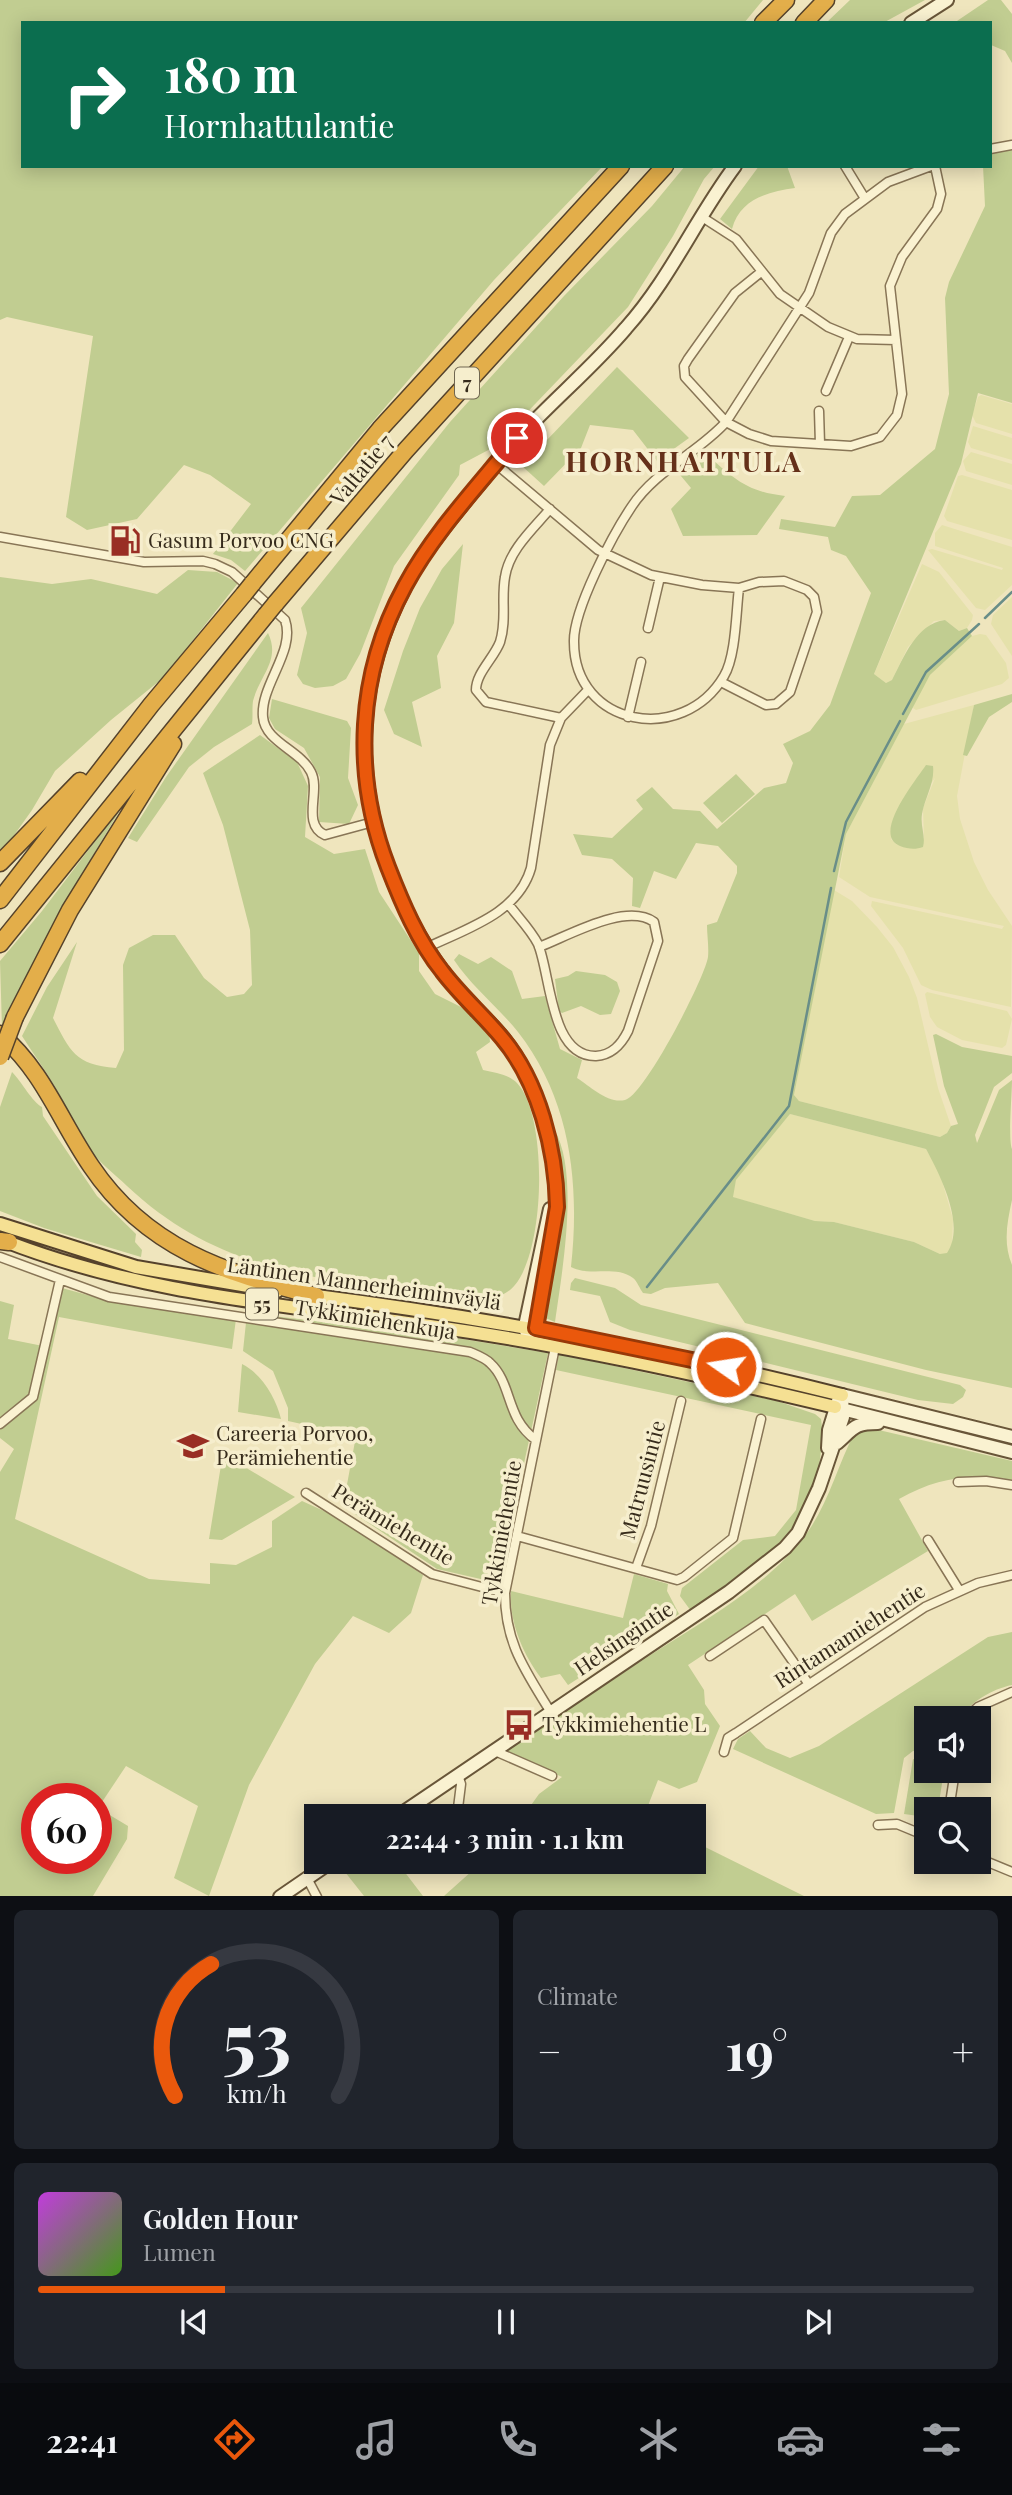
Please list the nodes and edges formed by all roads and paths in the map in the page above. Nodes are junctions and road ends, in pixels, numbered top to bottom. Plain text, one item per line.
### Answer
1 (786, 0) edge
2 (826, 0) edge
3 (947, 0) edge
4 (765, 21) edge
5 (806, 21) edge
6 (914, 21) edge
7 (1012, 145) edge
8 (992, 148) edge
9 (619, 168) edge
10 (662, 168) edge
11 (734, 168) edge
12 (846, 168) edge
13 (926, 168) edge
14 (934, 168) edge
15 (864, 197) junction
16 (702, 217) junction
17 (761, 272) junction
18 (800, 309) junction
19 (849, 337) junction
20 (896, 340) junction
21 (826, 391) dead end
22 (819, 411) dead end
23 (726, 422) junction
24 (820, 444) junction
25 (496, 464) junction
26 (550, 509) junction
27 (0, 537) edge
28 (606, 554) junction
29 (660, 577) junction
30 (739, 588) junction
31 (648, 628) dead end
32 (641, 662) dead end
33 (225, 663) junction
34 (720, 682) junction
35 (587, 691) junction
36 (151, 705) junction
37 (628, 717) junction
38 (561, 718) junction
39 (373, 822) junction
40 (0, 863) edge
41 (0, 900) edge
42 (509, 905) junction
43 (0, 944) edge
44 (426, 947) junction
45 (539, 947) junction
46 (0, 1034) edge
47 (0, 1057) edge
48 (0, 1224) edge
49 (3, 1241) edge
50 (0, 1256) edge
51 (60, 1280) junction
52 (316, 1296) junction
53 (530, 1327) junction
54 (528, 1341) junction
55 (554, 1352) dead end
56 (842, 1395) junction
57 (681, 1401) dead end
58 (839, 1408) junction
59 (761, 1419) dead end
60 (895, 1422) junction
61 (0, 1424) edge
62 (1012, 1437) edge
63 (536, 1440) junction
64 (831, 1451) junction
65 (1012, 1452) edge
66 (958, 1482) dead end
67 (1012, 1485) edge
68 (306, 1493) dead end
69 (517, 1536) junction
70 (928, 1540) dead end
71 (636, 1568) junction
72 (1012, 1575) edge
73 (959, 1590) junction
74 (505, 1593) junction
75 (710, 1656) dead end
76 (808, 1683) junction
77 (1012, 1692) edge
78 (980, 1706) edge
79 (550, 1711) junction
80 (495, 1751) junction
81 (724, 1752) dead end
82 (458, 1775) junction
83 (552, 1776) dead end
84 (416, 1804) edge
85 (458, 1804) edge
86 (878, 1825) dead end
87 (914, 1831) edge
88 (991, 1863) edge
89 (1012, 1872) edge
90 (313, 1874) edge
91 (307, 1878) junction
92 (280, 1896) edge
93 (317, 1896) edge

1 - 4 highway
2 - 5 highway
3 - 6 street
7 - 8 street
9 - 36 highway, Valtatie 7 / 7
10 - 33 highway, Valtatie 7 / 7
11 - 16 street
12 - 15 street
13 - 15 street
14 - 20 street
15 - 18 street
16 - 17 street
16 - 25 street
17 - 18 street
17 - 23 street
18 - 19 street
18 - 23 street
19 - 20 street
19 - 21 street
20 - 24 street
22 - 24 street
23 - 24 street
23 - 28 street
25 - 26 street
25 - 39 street
26 - 28 street
26 - 38 street
27 - 39 street
28 - 29 street
28 - 35 street
29 - 30 street
29 - 31 street
30 - 34 street
30 - 34 street
32 - 37 street
33 - 43 highway, Valtatie 7 / 7
33 - 47 highway, bridge
34 - 37 street
35 - 37 street
35 - 38 street
36 - 40 highway
36 - 41 highway, Valtatie 7 / 7
38 - 42 street
39 - 44 street
42 - 44 street
42 - 45 street
44 - 53 street
45 - 45 street
46 - 52 highway
48 - 52 main road, Läntinen Mannerheiminväylä / 55
49 - 54 main road, Läntinen Mannerheiminväylä / 55
50 - 51 street, Tykkimiehenkuja
51 - 61 street
51 - 63 street, Tykkimiehenkuja
52 - 53 main road, Läntinen Mannerheiminväylä / 55
53 - 54 street
53 - 56 main road, Läntinen Mannerheiminväylä / 55
54 - 58 main road, Läntinen Mannerheiminväylä / 55
55 - 63 street, Tykkimiehentie
56 - 58 street, Helsingintie
56 - 62 street, Läntinen Mannerheiminväylä
57 - 71 street, Matruusintie
58 - 60 street, Läntinen Mannerheiminväylä
58 - 64 street, Helsingintie
59 - 71 street
60 - 64 street
60 - 65 street, Läntinen Mannerheiminväylä
63 - 69 street, Tykkimiehentie
64 - 79 street, Helsingintie
66 - 67 street
68 - 74 street, Perämiehentie
69 - 71 street
69 - 74 street, Tykkimiehentie
70 - 73 street
72 - 73 street, Rintamamiehentie
73 - 76 street, Rintamamiehentie
74 - 79 street, Tykkimiehentie
75 - 76 street
76 - 81 street, Rintamamiehentie
77 - 78 street
79 - 80 street, Helsingintie
80 - 82 street, Helsingintie
80 - 83 street
82 - 84 street, Helsingintie
82 - 85 street
86 - 87 street
88 - 89 street
90 - 91 street
91 - 92 street
91 - 93 street

